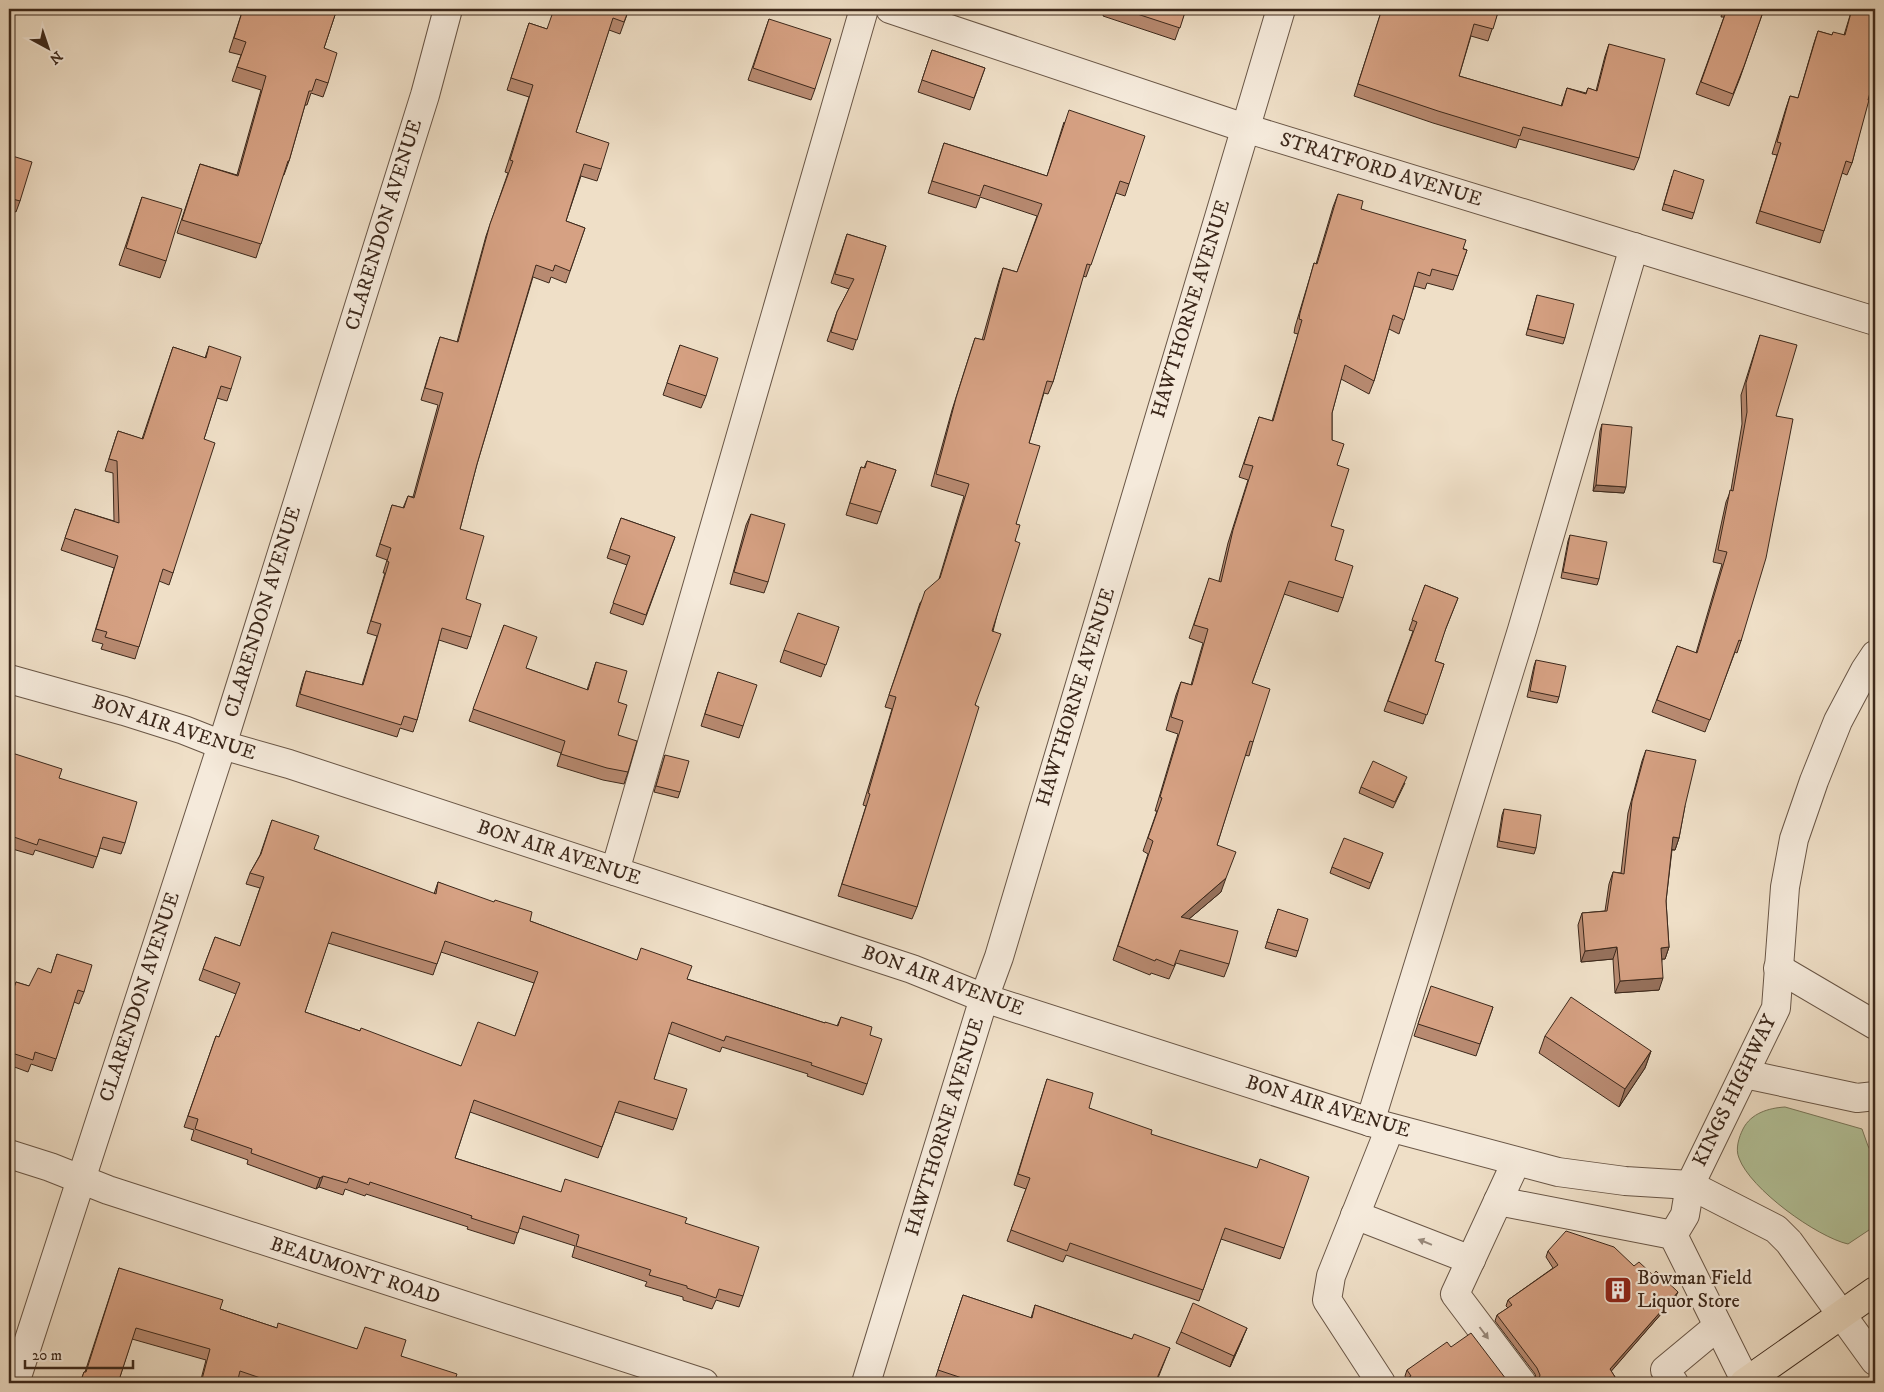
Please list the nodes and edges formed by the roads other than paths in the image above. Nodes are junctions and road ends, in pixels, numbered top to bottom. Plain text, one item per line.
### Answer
1 (448, 9) edge
2 (864, 9) edge
3 (890, 9) edge
4 (1281, 9) edge
5 (1245, 128) junction
6 (1634, 248) junction
7 (1875, 321) edge
8 (1875, 655) edge
9 (9, 679) edge
10 (222, 745) junction
11 (615, 871) junction
12 (1778, 968) junction
13 (984, 998) junction
14 (1874, 1021) edge
15 (1745, 1074) junction
16 (1875, 1096) edge
17 (1380, 1125) junction
18 (9, 1154) edge
19 (1516, 1162) junction
20 (1601, 1178) junction
21 (80, 1180) junction
22 (1690, 1185) junction
23 (1498, 1201) junction
24 (1355, 1214) junction
25 (1584, 1218) junction
26 (1674, 1235) junction
27 (1470, 1260) junction
28 (1875, 1291) edge
29 (1841, 1316) junction
30 (1718, 1326) junction
31 (1875, 1361) edge
32 (15, 1383) edge
33 (704, 1383) edge
34 (866, 1383) edge
35 (1381, 1383) edge
36 (1522, 1383) edge
37 (1674, 1383) edge
38 (1745, 1383) edge

1 - 10 street, CLARENDON AVENUE
2 - 11 street
3 - 5 street, STRATFORD AVENUE
4 - 5 street, HAWTHORNE AVENUE
5 - 6 street, STRATFORD AVENUE
5 - 13 street, HAWTHORNE AVENUE
6 - 7 street, STRATFORD AVENUE
6 - 17 street
8 - 12 street, KINGS HIGHWAY
9 - 10 street, BON AIR AVENUE
10 - 11 street, BON AIR AVENUE
10 - 21 street, CLARENDON AVENUE
11 - 13 street, BON AIR AVENUE
12 - 14 street
12 - 15 street, KINGS HIGHWAY
13 - 17 street, BON AIR AVENUE
13 - 34 street, HAWTHORNE AVENUE
15 - 16 street
15 - 22 street, KINGS HIGHWAY
17 - 19 street, BON AIR AVENUE
17 - 24 street
18 - 21 street, BEAUMONT ROAD
19 - 20 street, BON AIR AVENUE
19 - 23 street
20 - 22 street, BON AIR AVENUE
20 - 25 street
21 - 32 street, CLARENDON AVENUE
21 - 33 street, BEAUMONT ROAD
22 - 26 street, KINGS HIGHWAY
22 - 29 street, BON AIR AVENUE
23 - 25 street
23 - 27 street
27 -> 24 street
24 - 35 street
25 - 26 street
26 - 30 street
27 -> 36 street
28 - 29 main road
29 - 31 street, BON AIR AVENUE
29 - 38 main road
30 - 37 street
30 - 38 street

